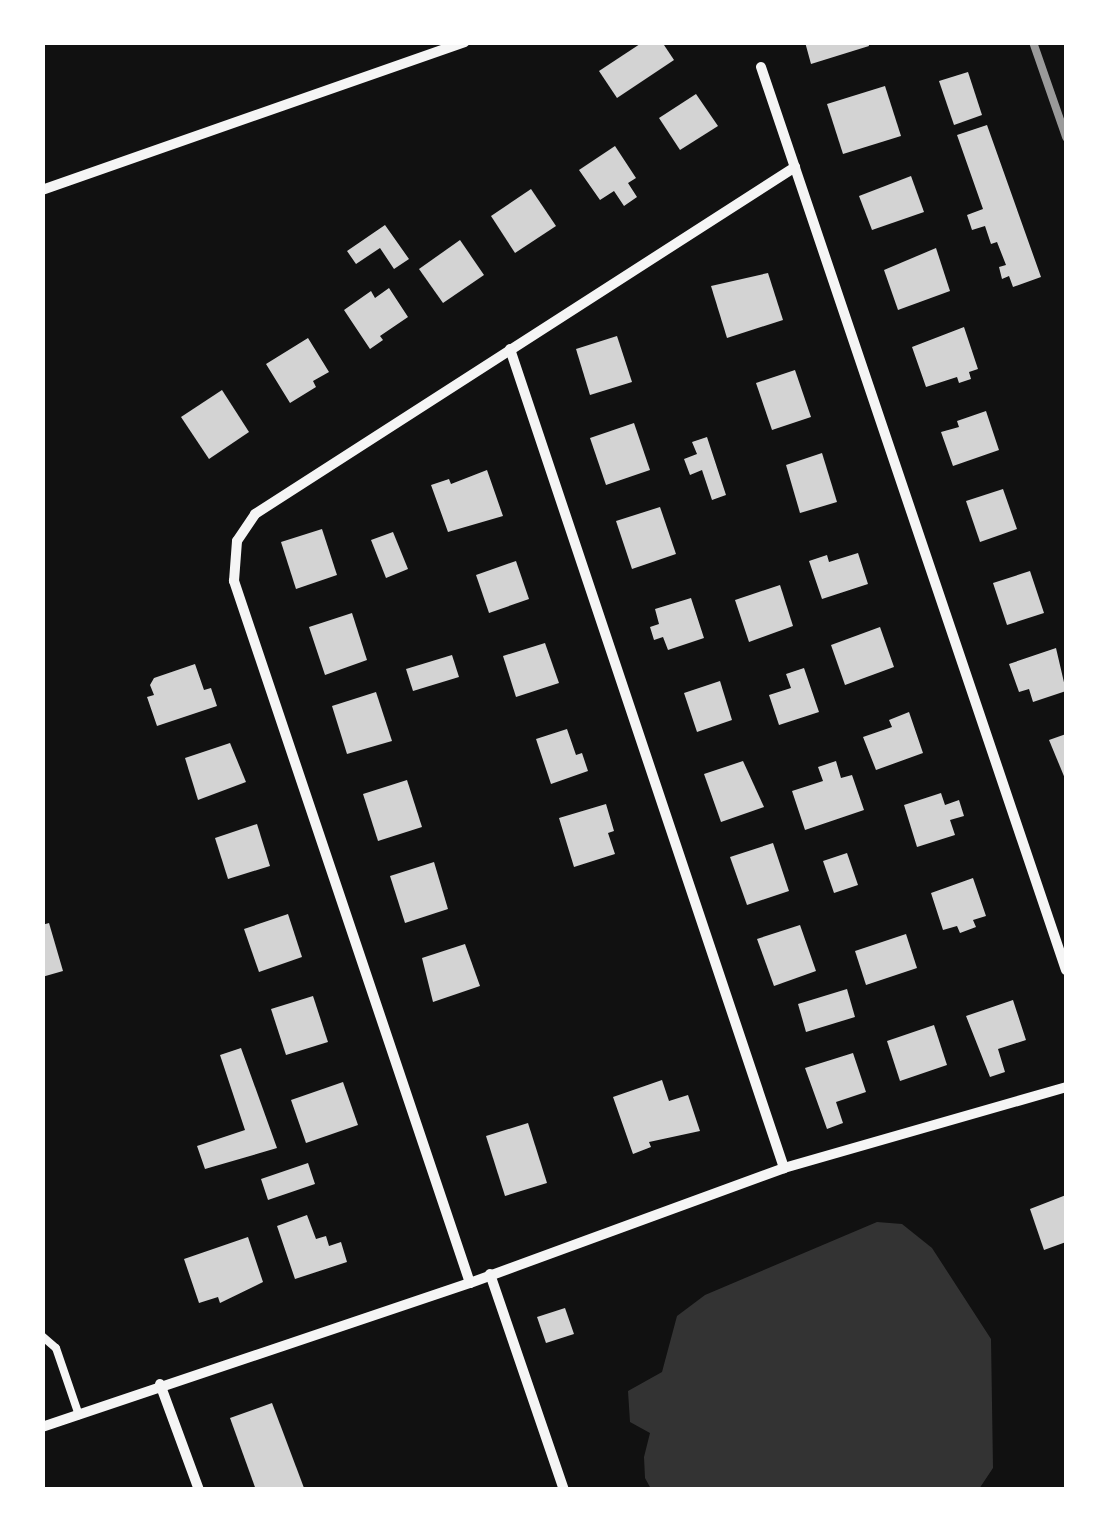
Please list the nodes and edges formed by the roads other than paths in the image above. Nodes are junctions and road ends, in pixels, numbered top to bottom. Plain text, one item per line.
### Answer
1 (465, 42) edge
2 (761, 68) dead end
3 (795, 167) junction
4 (42, 190) edge
5 (510, 350) junction
6 (1066, 970) edge
7 (1066, 1087) edge
8 (784, 1168) junction
9 (490, 1274) junction
10 (470, 1282) junction
11 (42, 1336) edge
12 (160, 1384) junction
13 (79, 1415) junction
14 (42, 1427) edge
15 (199, 1490) edge
16 (564, 1490) edge

1 - 4 street
2 - 3 street
3 - 5 street
3 - 6 street
5 - 8 street
5 - 10 street
7 - 8 street
8 - 9 street
9 - 10 street
9 - 16 street
10 - 12 street
11 - 13 lane
12 - 13 street
12 - 15 street
13 - 14 street

